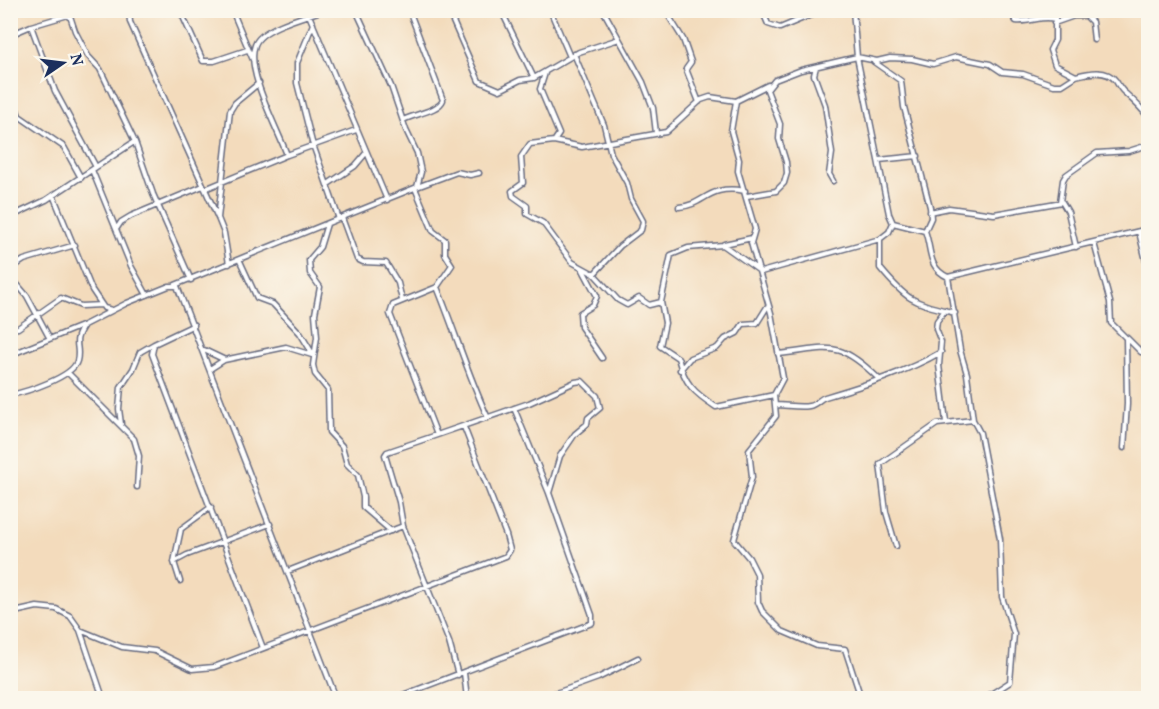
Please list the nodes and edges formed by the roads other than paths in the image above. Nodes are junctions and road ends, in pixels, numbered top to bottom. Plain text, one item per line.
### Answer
1 (85, 10) edge
2 (129, 10) edge
3 (180, 10) edge
4 (232, 10) edge
5 (324, 10) edge
6 (356, 10) edge
7 (409, 10) edge
8 (448, 10) edge
9 (501, 10) edge
10 (550, 10) edge
11 (603, 10) edge
12 (665, 10) edge
13 (762, 10) edge
14 (832, 10) edge
15 (853, 10) edge
16 (1009, 10) edge
17 (1055, 10) edge
18 (78, 12) edge
19 (309, 15) junction
20 (70, 16) junction
21 (1054, 21) junction
22 (313, 24) junction
23 (31, 26) junction
24 (10, 35) edge
25 (620, 39) junction
26 (1094, 40) dead end
27 (247, 50) junction
28 (572, 56) junction
29 (857, 57) junction
30 (253, 60) junction
31 (873, 61) junction
32 (816, 67) junction
33 (546, 72) junction
34 (1076, 76) junction
35 (534, 78) junction
36 (259, 83) junction
37 (768, 86) junction
38 (10, 90) edge
39 (736, 101) junction
40 (699, 103) junction
41 (12, 114) dead end
42 (19, 116) junction
43 (1149, 117) edge
44 (403, 120) junction
45 (356, 130) junction
46 (656, 133) junction
47 (555, 141) junction
48 (607, 141) junction
49 (134, 142) junction
50 (1149, 145) edge
51 (313, 146) junction
52 (366, 153) junction
53 (287, 155) junction
54 (918, 156) junction
55 (879, 160) junction
56 (94, 169) junction
57 (479, 173) dead end
58 (81, 178) junction
59 (833, 182) dead end
60 (224, 183) junction
61 (328, 184) junction
62 (204, 188) junction
63 (416, 188) junction
64 (745, 194) junction
65 (53, 195) junction
66 (387, 200) junction
67 (1060, 202) junction
68 (160, 205) junction
69 (679, 207) dead end
70 (930, 212) junction
71 (10, 217) edge
72 (218, 218) junction
73 (341, 218) junction
74 (327, 223) junction
75 (893, 223) junction
76 (116, 229) junction
77 (1149, 229) edge
78 (925, 231) junction
79 (1139, 232) junction
80 (752, 238) junction
81 (880, 239) junction
82 (1094, 243) junction
83 (75, 245) junction
84 (723, 245) junction
85 (1076, 247) junction
86 (240, 261) junction
87 (229, 264) junction
88 (10, 269) edge
89 (582, 269) junction
90 (1149, 269) edge
91 (761, 272) junction
92 (594, 274) junction
93 (10, 276) edge
94 (948, 278) junction
95 (191, 280) junction
96 (175, 285) junction
97 (437, 287) junction
98 (147, 296) junction
99 (402, 300) junction
100 (661, 302) junction
101 (102, 305) junction
102 (768, 306) junction
103 (113, 310) junction
104 (945, 310) junction
105 (956, 313) junction
106 (38, 314) junction
107 (84, 325) junction
108 (194, 325) junction
109 (10, 329) edge
110 (49, 337) junction
111 (1126, 338) junction
112 (154, 344) junction
113 (204, 350) junction
114 (941, 352) junction
115 (1149, 353) edge
116 (778, 354) junction
117 (10, 355) edge
118 (313, 356) junction
119 (602, 358) dead end
120 (224, 360) junction
121 (210, 369) junction
122 (680, 370) junction
123 (68, 373) junction
124 (878, 378) junction
125 (10, 395) edge
126 (774, 396) junction
127 (776, 405) junction
128 (514, 408) junction
129 (488, 418) junction
130 (973, 420) junction
131 (946, 422) junction
132 (122, 424) junction
133 (464, 427) junction
134 (437, 435) junction
135 (1124, 448) dead end
136 (137, 488) dead end
137 (549, 493) junction
138 (211, 507) junction
139 (270, 524) junction
140 (403, 526) junction
141 (391, 531) junction
142 (225, 542) junction
143 (896, 546) dead end
144 (174, 562) junction
145 (288, 571) junction
146 (180, 581) dead end
147 (428, 586) junction
148 (10, 614) edge
149 (310, 629) junction
150 (80, 630) junction
151 (263, 648) junction
152 (638, 658) dead end
153 (464, 673) junction
154 (458, 675) junction
155 (562, 691) junction
156 (183, 696) dead end
157 (103, 699) edge
158 (191, 699) edge
159 (336, 699) edge
160 (395, 699) edge
161 (467, 699) edge
162 (537, 699) edge
163 (567, 699) edge
164 (861, 699) edge
165 (985, 699) edge

1 - 18 street
2 - 62 street
3 - 27 street
4 - 27 street
5 - 19 street
6 - 44 street
7 - 44 street
8 - 35 street
9 - 35 street
10 - 28 street
11 - 25 street
12 - 40 street
13 - 14 street
15 - 29 street
16 - 21 street
17 - 21 street
18 - 20 street
19 - 22 street
19 - 30 street
20 - 23 street
20 - 49 street
21 - 26 street
21 - 34 street
22 - 45 street
22 - 51 street
23 - 24 street
23 - 56 street
25 - 28 street
25 - 46 street
27 - 30 street
28 - 33 street
28 - 48 street
29 - 31 street
29 - 32 street
29 - 55 street
30 - 36 street
31 - 34 street
31 - 54 street
32 - 37 street
32 - 59 street
33 - 35 street
33 - 47 street
34 - 43 street
36 - 53 street
36 - 60 street
37 - 39 street
37 - 64 street
38 - 42 street
39 - 40 street
39 - 64 street
40 - 46 street
41 - 42 street
42 - 58 street
44 - 63 street
45 - 51 street
45 - 52 street
46 - 48 street
47 - 48 street
47 - 89 street
48 - 92 street
49 - 56 street
49 - 68 street
50 - 67 street
51 - 53 street
51 - 61 street
52 - 61 street
52 - 66 street
53 - 60 street
54 - 55 street
54 - 70 street
55 - 75 street
56 - 58 street
56 - 76 street
57 - 63 street
58 - 65 street
60 - 62 street
60 - 72 street
61 - 73 street
62 - 68 street
62 - 72 street
63 - 66 street
63 - 97 street
64 - 69 street
64 - 80 street
65 - 71 street
65 - 83 street
66 - 73 street
67 - 70 street
67 - 85 street
68 - 76 street
68 - 95 street
70 - 78 street
72 - 87 street
73 - 74 street
73 - 99 street
74 - 86 street
74 - 118 street
75 - 78 street
75 - 81 street
76 - 98 street
77 - 79 street
78 - 94 street
79 - 82 street
79 - 90 street
80 - 84 street
80 - 91 street
81 - 91 street
81 - 104 street
82 - 85 street
82 - 111 street
83 - 88 street
83 - 101 street
84 - 91 street
84 - 100 street
85 - 94 street
86 - 87 street
86 - 118 street
87 - 95 street
89 - 92 street
89 - 119 street
91 - 102 street
92 - 100 street
93 - 106 street
94 - 105 street
95 - 96 street
96 - 98 street
96 - 108 street
97 - 99 street
97 - 129 street
98 - 103 street
99 - 134 street
100 - 122 street
101 - 103 street
101 - 106 street
102 - 116 street
102 - 122 street
103 - 107 street
104 - 105 street
104 - 114 street
105 - 130 street
106 - 109 street
106 - 110 street
107 - 110 street
107 - 123 street
108 - 112 street
108 - 113 street
110 - 117 street
111 - 115 street
111 - 135 street
112 - 132 street
112 - 138 street
113 - 120 street
113 - 121 street
114 - 124 street
114 - 131 street
116 - 124 street
116 - 126 street
118 - 120 street
118 - 141 street
120 - 121 street
121 - 139 street
122 - 126 street
123 - 125 street
123 - 132 street
124 - 127 street
126 - 127 street
127 - 164 street
128 - 129 street
128 - 137 street
128 - 137 street
129 - 133 street
130 - 131 street
130 - 165 street
131 - 143 street
132 - 136 street
133 - 134 street
133 - 147 street
134 - 140 street
137 - 153 street
138 - 142 street
138 - 144 street
139 - 142 street
139 - 145 street
140 - 141 street
140 - 147 street
141 - 145 street
142 - 144 street
142 - 151 street
144 - 146 street
145 - 149 street
147 - 149 street
147 - 154 street
148 - 150 street
149 - 151 street
149 - 159 street
150 - 151 street
150 - 157 street
152 - 155 street
153 - 154 street
153 - 161 street
154 - 160 street
155 - 162 street
155 - 163 street
156 - 158 street

